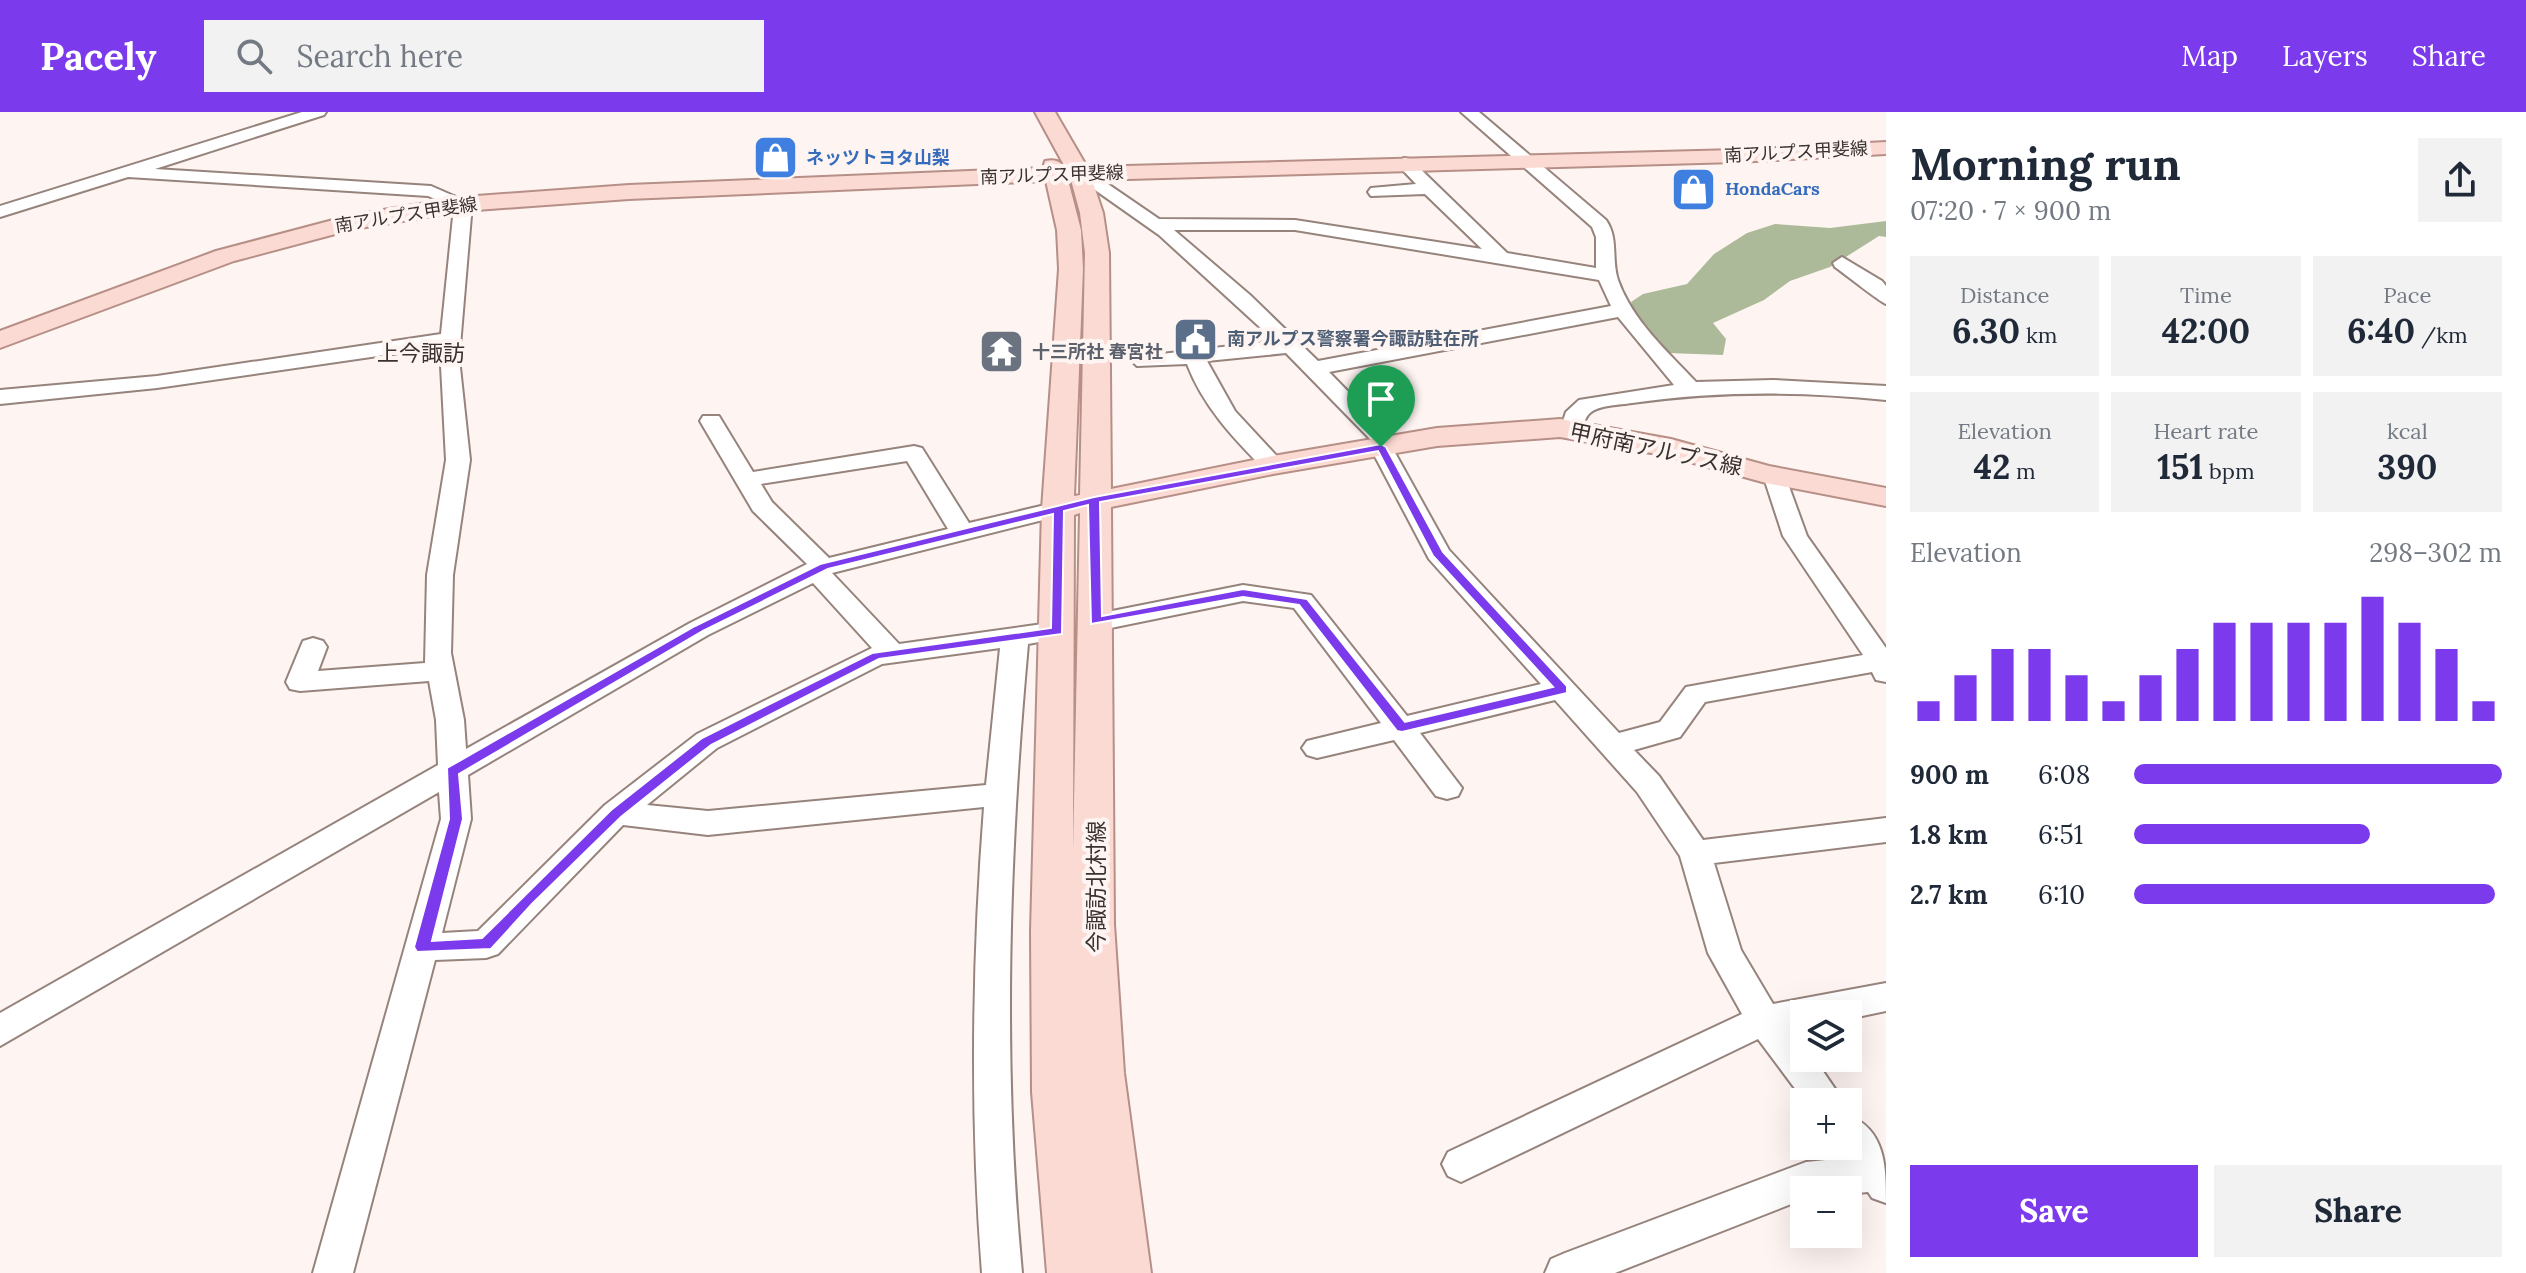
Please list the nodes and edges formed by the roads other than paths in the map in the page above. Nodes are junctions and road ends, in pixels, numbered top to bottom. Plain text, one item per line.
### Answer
1 (318, 112) edge
2 (1025, 112) edge
3 (1045, 112) edge
4 (1057, 112) edge
5 (1469, 112) edge
6 (1886, 148) edge
7 (1525, 159) junction
8 (1404, 163) junction
9 (1209, 169) junction
10 (126, 172) junction
11 (1068, 174) junction
12 (1430, 188) junction
13 (1377, 192) dead end
14 (463, 204) junction
15 (0, 212) edge
16 (1156, 224) junction
17 (1501, 258) junction
18 (1842, 263) dead end
19 (1606, 275) junction
20 (1886, 298) edge
21 (1624, 310) junction
22 (450, 339) junction
23 (0, 340) edge
24 (1289, 346) junction
25 (1194, 356) junction
26 (1144, 362) dead end
27 (1312, 369) junction
28 (1689, 388) junction
29 (1886, 393) edge
30 (0, 397) edge
31 (711, 421) dead end
32 (1571, 430) junction
33 (1385, 446) junction
34 (1273, 465) junction
35 (1775, 475) junction
36 (745, 480) junction
37 (1886, 497) edge
38 (1076, 505) junction
39 (963, 533) junction
40 (820, 568) junction
41 (1076, 626) junction
42 (1015, 636) junction
43 (313, 647) dead end
44 (891, 652) junction
45 (1882, 661) edge
46 (441, 671) junction
47 (1562, 689) junction
48 (1402, 728) junction
49 (1613, 745) junction
50 (1317, 748) dead end
51 (452, 772) junction
52 (1447, 788) dead end
53 (998, 795) junction
54 (616, 813) junction
55 (1886, 830) edge
56 (1695, 853) junction
57 (422, 947) junction
58 (1886, 997) edge
59 (1764, 1020) junction
60 (0, 1031) edge
61 (1815, 1088) edge
62 (1862, 1150) edge
63 (1461, 1164) dead end
64 (1884, 1177) edge
65 (333, 1273) edge
66 (1002, 1273) edge
67 (1073, 1273) edge
68 (1125, 1273) edge
69 (1565, 1273) edge

1 - 10 street
2 - 11 main road
3 - 11 main road
4 - 9 main road
5 - 7 street
6 - 7 main road, 南アルプス甲斐線
7 - 8 main road, 南アルプス甲斐線
7 - 19 street
8 - 9 main road, 南アルプス甲斐線
8 - 12 street
9 - 11 main road, 南アルプス甲斐線
10 - 14 street
10 - 15 street
11 - 14 main road, 南アルプス甲斐線
11 - 16 street
11 - 38 main road
11 - 38 main road
12 - 13 street
12 - 17 street
14 - 22 street
14 - 23 main road, 南アルプス甲斐線
16 - 17 street
16 - 24 street
17 - 19 street
18 - 20 street
19 - 21 street
21 - 27 street
21 - 28 street
22 - 30 street
22 - 46 street
24 - 25 street
24 - 27 street
25 - 26 street
25 - 34 street
27 - 33 street
28 - 29 street
28 - 32 street
31 - 36 street
32 - 33 main road, 甲府南アルプス線
32 - 35 main road, 甲府南アルプス線
33 - 34 main road, 甲府南アルプス線
33 - 47 street
34 - 38 main road, 甲府南アルプス線
35 - 37 main road, 甲府南アルプス線
35 - 45 street
36 - 39 street
36 - 40 street
38 - 39 street
38 - 41 main road, 今諏訪北村線
39 - 40 street
40 - 44 street
40 - 51 street
41 - 42 street
41 - 48 street
41 - 67 main road, 今諏訪北村線
41 - 68 main road, 今諏訪北村線
42 - 44 street
42 - 53 street
43 - 46 street
44 - 54 street
45 - 49 street
46 - 51 street
47 - 48 street
47 - 49 street
48 - 50 street
48 - 52 street
49 - 56 street
51 - 57 street
51 - 60 street
53 - 54 street
53 - 66 street
54 - 57 street
55 - 56 street
56 - 59 street
57 - 65 street
58 - 59 street
59 - 61 street
59 - 63 street
62 - 64 street
64 - 69 street

